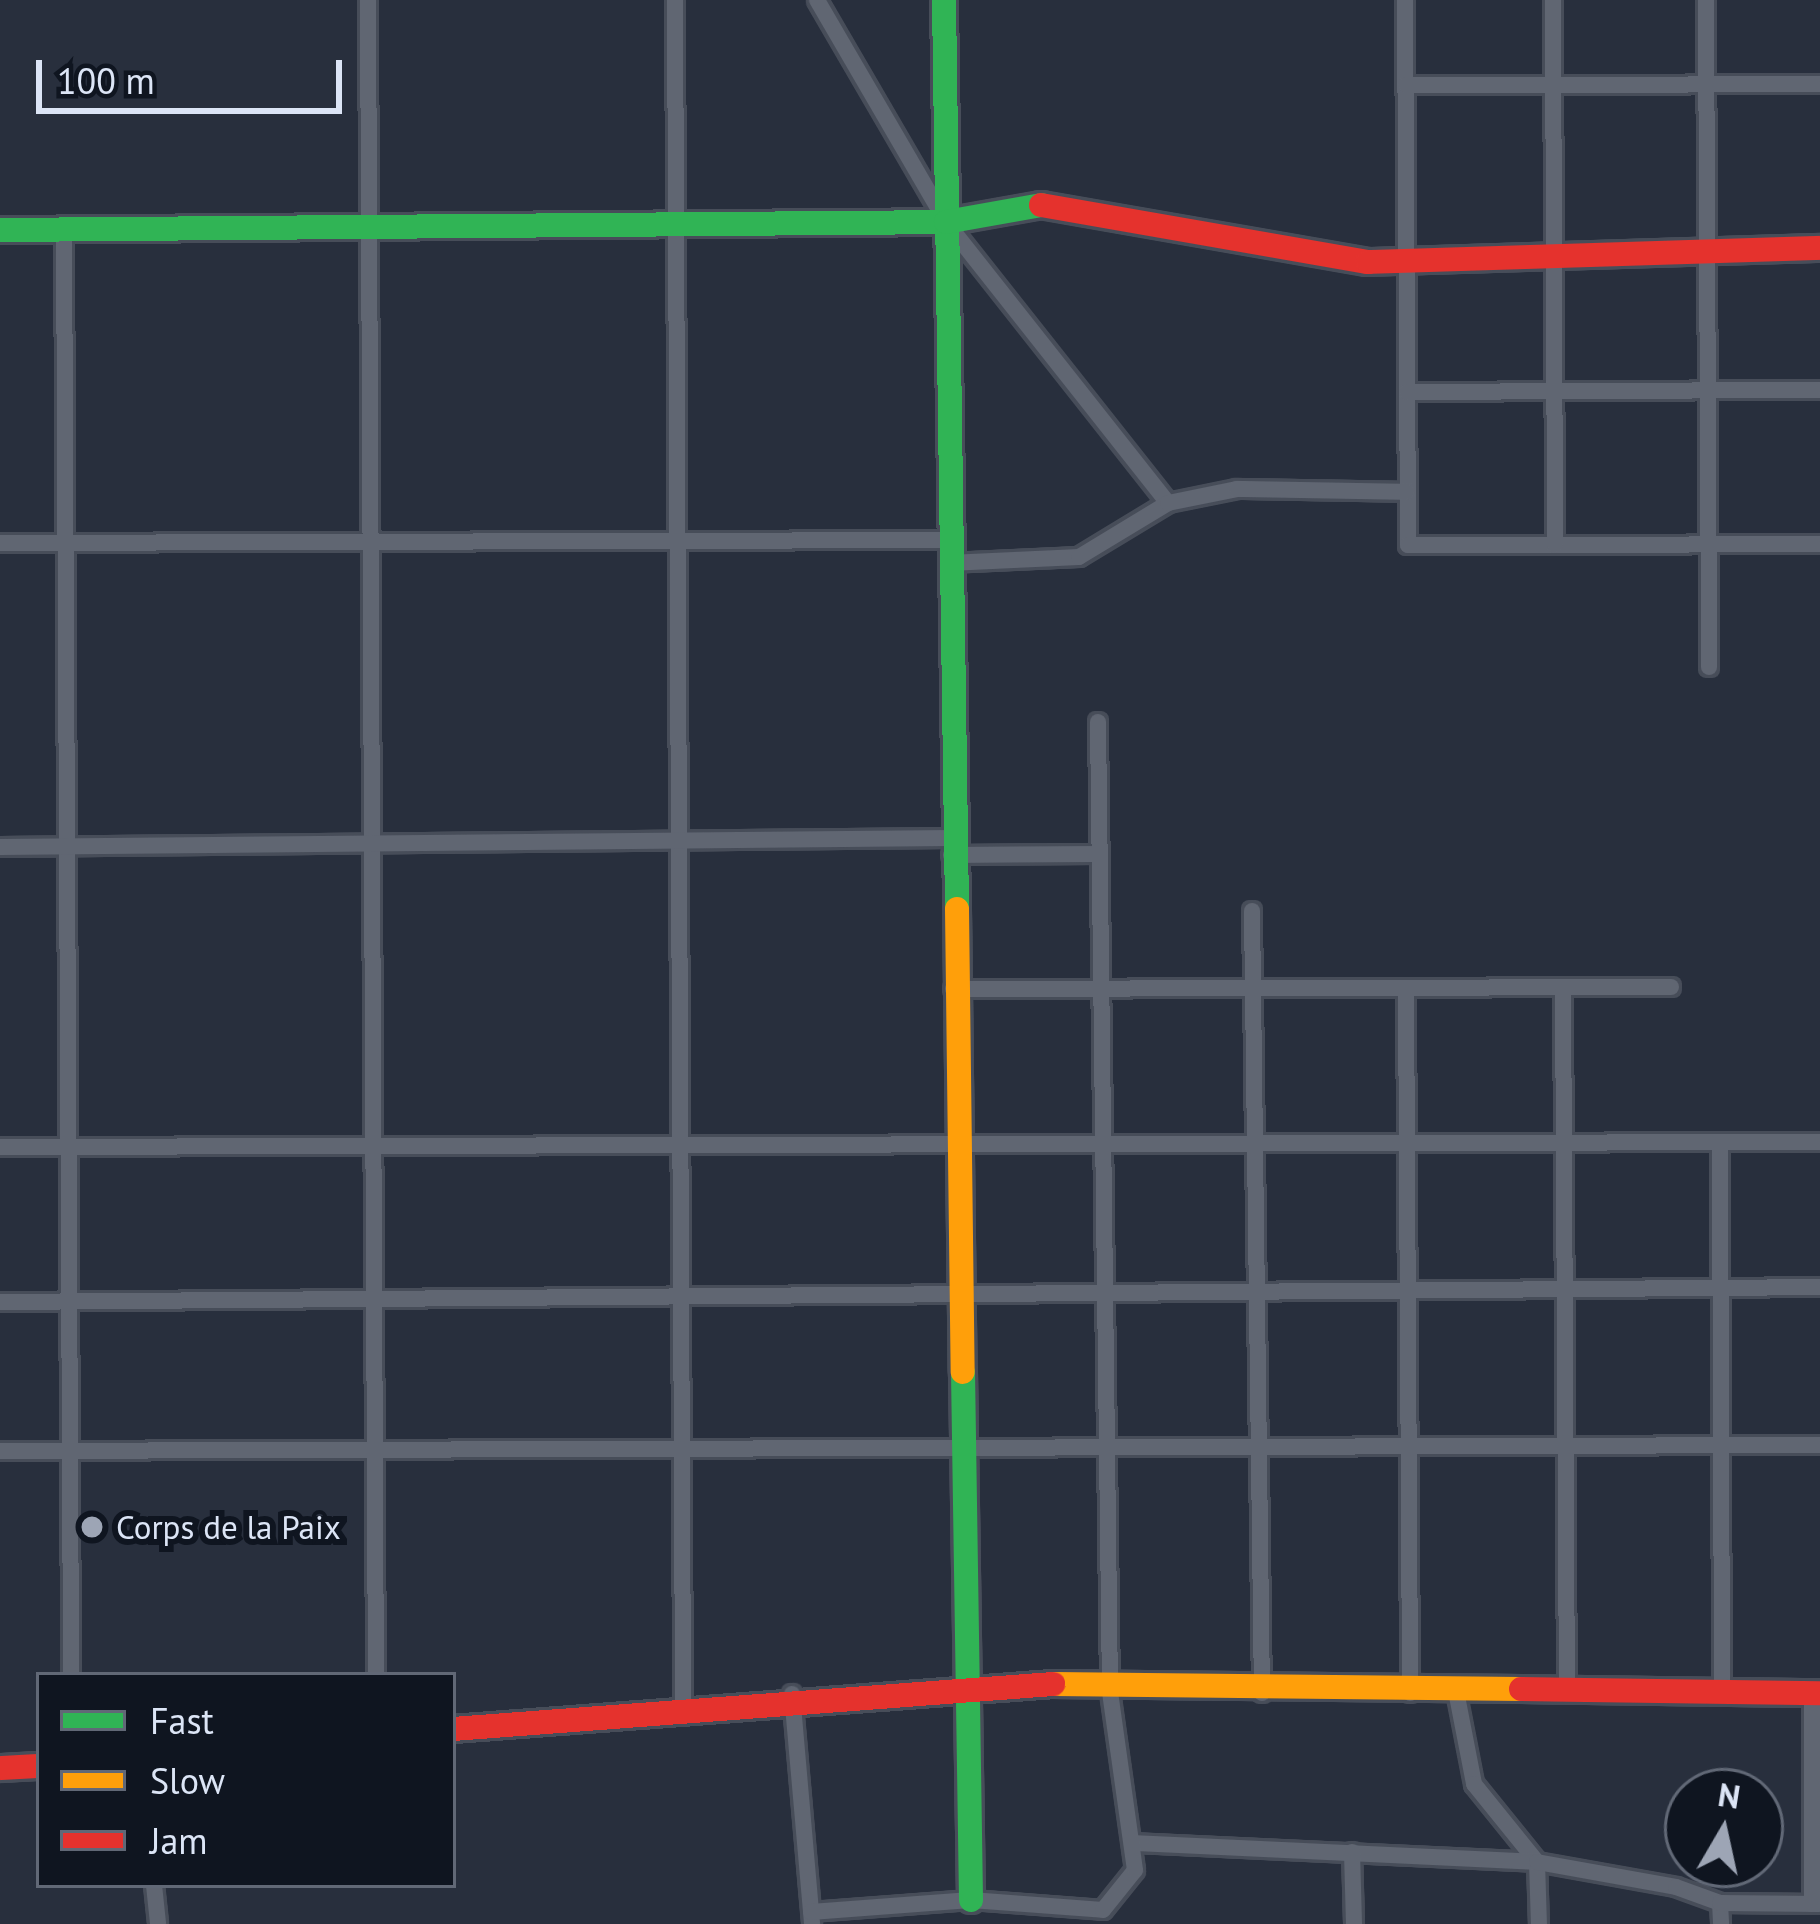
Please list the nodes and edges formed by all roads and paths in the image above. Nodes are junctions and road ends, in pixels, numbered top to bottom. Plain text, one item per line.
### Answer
1 (368, 0) edge
2 (675, 0) edge
3 (817, 0) edge
4 (944, 0) edge
5 (1405, 0) edge
6 (1553, 0) edge
7 (1706, 0) edge
8 (1553, 84) junction
9 (1706, 84) junction
10 (1820, 84) edge
11 (1406, 85) junction
12 (946, 222) junction
13 (676, 224) junction
14 (369, 227) junction
15 (0, 230) edge
16 (64, 230) junction
17 (1820, 248) edge
18 (1707, 249) junction
19 (1554, 250) junction
20 (1406, 260) junction
21 (1820, 390) edge
22 (1554, 391) junction
23 (1708, 391) junction
24 (1407, 392) junction
25 (1407, 492) junction
26 (1168, 502) junction
27 (677, 541) junction
28 (65, 542) junction
29 (371, 542) junction
30 (0, 543) edge
31 (1708, 544) junction
32 (1820, 544) edge
33 (1555, 545) junction
34 (949, 551) junction
35 (1709, 668) dead end
36 (1097, 722) dead end
37 (679, 841) junction
38 (373, 844) junction
39 (67, 846) junction
40 (0, 847) edge
41 (951, 847) junction
42 (1099, 854) junction
43 (1252, 910) dead end
44 (1563, 987) junction
45 (1671, 987) dead end
46 (1100, 988) junction
47 (1253, 988) junction
48 (1406, 988) junction
49 (952, 989) junction
50 (1564, 1142) junction
51 (1720, 1142) junction
52 (1820, 1142) edge
53 (1255, 1143) junction
54 (1407, 1143) junction
55 (954, 1144) junction
56 (1102, 1144) junction
57 (374, 1145) junction
58 (680, 1145) junction
59 (0, 1147) edge
60 (68, 1147) junction
61 (1820, 1287) edge
62 (1720, 1288) junction
63 (1564, 1289) junction
64 (1408, 1290) junction
65 (1257, 1292) junction
66 (1103, 1293) junction
67 (956, 1294) junction
68 (681, 1296) junction
69 (375, 1299) junction
70 (69, 1301) junction
71 (0, 1302) edge
72 (1408, 1440) junction
73 (1258, 1442) junction
74 (1721, 1442) junction
75 (1565, 1443) junction
76 (1820, 1444) edge
77 (956, 1448) junction
78 (1105, 1448) junction
79 (682, 1449) junction
80 (375, 1450) junction
81 (0, 1451) edge
82 (70, 1451) junction
83 (70, 1672) edge
84 (376, 1672) edge
85 (974, 1683) junction
86 (1110, 1691) junction
87 (1456, 1691) junction
88 (1567, 1693) junction
89 (1722, 1693) junction
90 (1816, 1693) edge
91 (792, 1694) junction
92 (1262, 1694) junction
93 (1410, 1694) junction
94 (683, 1708) junction
95 (456, 1730) edge
96 (36, 1766) edge
97 (0, 1768) edge
98 (1134, 1843) junction
99 (1352, 1852) junction
100 (1537, 1862) junction
101 (154, 1888) edge
102 (971, 1900) junction
103 (1720, 1903) junction
104 (1816, 1904) edge
105 (812, 1918) edge
106 (158, 1924) edge
107 (1354, 1924) edge
108 (1539, 1924) edge
109 (1721, 1924) edge

1 - 14 street
2 - 13 street
3 - 12 street
4 - 12 street
5 - 11 street
6 - 8 street
7 - 9 street
8 - 9 street
8 - 11 street
8 - 19 street
9 - 10 street
9 - 18 street
11 - 20 street
12 - 13 street
12 - 20 street
12 - 26 street
12 - 34 street
13 - 14 street
13 - 27 street
14 - 16 street
14 - 29 street
15 - 16 street
16 - 28 street
17 - 18 street
18 - 19 street
18 - 23 street
19 - 20 street
19 - 22 street
20 - 24 street
21 - 23 street
22 - 23 street
22 - 24 street
22 - 33 street
23 - 31 street
24 - 25 street
25 - 26 street
25 - 33 street
26 - 34 street
27 - 29 street
27 - 34 street
27 - 37 street
28 - 29 street
28 - 30 street
28 - 39 street
29 - 38 street
31 - 32 street
31 - 33 street
31 - 35 street
34 - 41 street
36 - 42 street
37 - 38 street
37 - 41 street
37 - 58 street
38 - 39 street
38 - 57 street
39 - 40 street
39 - 60 street
41 - 42 street
41 - 49 street
42 - 46 street
43 - 47 street
44 - 45 street
44 - 48 street
44 - 50 street
46 - 47 street
46 - 49 street
46 - 56 street
47 - 48 street
47 - 53 street
48 - 54 street
49 - 55 street
50 - 51 street
50 - 54 street
50 - 63 street
51 - 52 street
51 - 62 street
53 - 54 street
53 - 56 street
53 - 65 street
54 - 64 street
55 - 56 street
55 - 58 street
55 - 67 street
56 - 66 street
57 - 58 street
57 - 60 street
57 - 69 street
58 - 68 street
59 - 60 street
60 - 70 street
61 - 62 street
62 - 63 street
62 - 74 street
63 - 64 street
63 - 75 street
64 - 65 street
64 - 72 street
65 - 66 street
65 - 73 street
66 - 67 street
66 - 78 street
67 - 68 street
67 - 77 street
68 - 69 street
68 - 79 street
69 - 70 street
69 - 80 street
70 - 71 street
70 - 82 street
72 - 73 street
72 - 75 street
72 - 93 street
73 - 78 street
73 - 92 street
74 - 75 street
74 - 76 street
74 - 89 street
75 - 88 street
77 - 78 street
77 - 79 street
77 - 85 street
78 - 86 street
79 - 80 street
79 - 94 street
80 - 82 street
80 - 84 street
81 - 82 street
82 - 83 street
85 - 86 street
85 - 91 street
85 - 102 street
86 - 92 street
86 - 98 street
87 - 88 street
87 - 93 street
87 - 100 street
88 - 89 street
89 - 90 street
90 - 104 street
91 - 94 street
91 - 105 street
92 - 93 street
94 - 95 street
96 - 97 street
98 - 99 street
98 - 102 street
99 - 100 street
99 - 107 street
100 - 103 street
100 - 108 street
101 - 106 street
102 - 105 street
103 - 104 street
103 - 109 street

